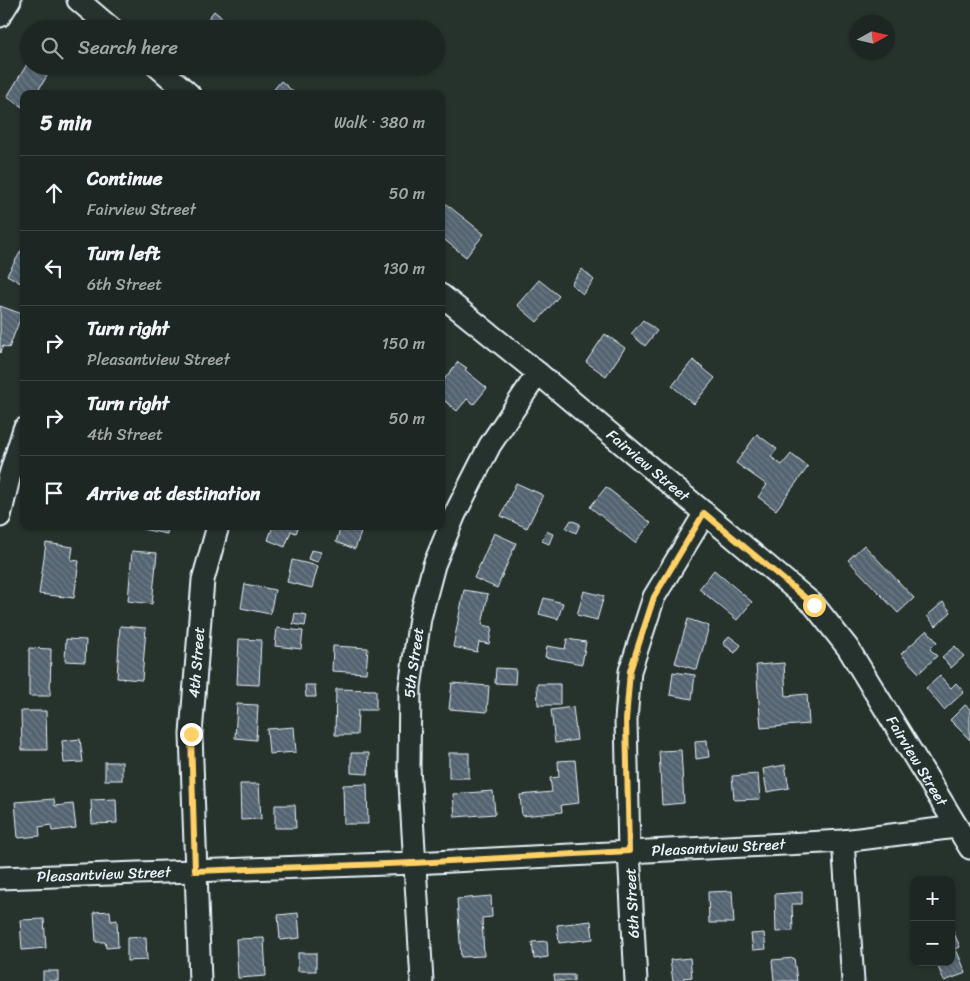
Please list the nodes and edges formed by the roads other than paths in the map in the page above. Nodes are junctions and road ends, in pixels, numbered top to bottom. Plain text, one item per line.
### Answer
1 (10, 0) edge
2 (78, 0) edge
3 (0, 16) edge
4 (101, 20) edge
5 (167, 75) edge
6 (184, 90) edge
7 (445, 298) edge
8 (538, 372) junction
9 (20, 443) edge
10 (704, 513) junction
11 (0, 516) edge
12 (217, 530) edge
13 (956, 827) junction
14 (843, 841) junction
15 (970, 848) edge
16 (629, 851) junction
17 (414, 863) junction
18 (195, 871) junction
19 (0, 878) edge
20 (200, 981) edge
21 (422, 981) edge
22 (636, 981) edge
23 (854, 981) edge

1 - 3 street
2 - 4 street
5 - 6 street
7 - 8 street, Fairview Street
8 - 10 street, Fairview Street
8 - 17 street, 5th Street
9 - 11 street
10 - 13 street, Fairview Street
10 - 16 street, 6th Street
12 - 18 street, 4th Street
13 - 14 street, Pleasantview Street
13 - 15 street, Fairview Street
14 - 16 street, Pleasantview Street
14 - 23 street
16 - 17 street, Pleasantview Street
16 - 22 street, 6th Street
17 - 18 street, Pleasantview Street
17 - 21 street, 5th Street
18 - 19 street, Pleasantview Street
18 - 20 street, 4th Street

